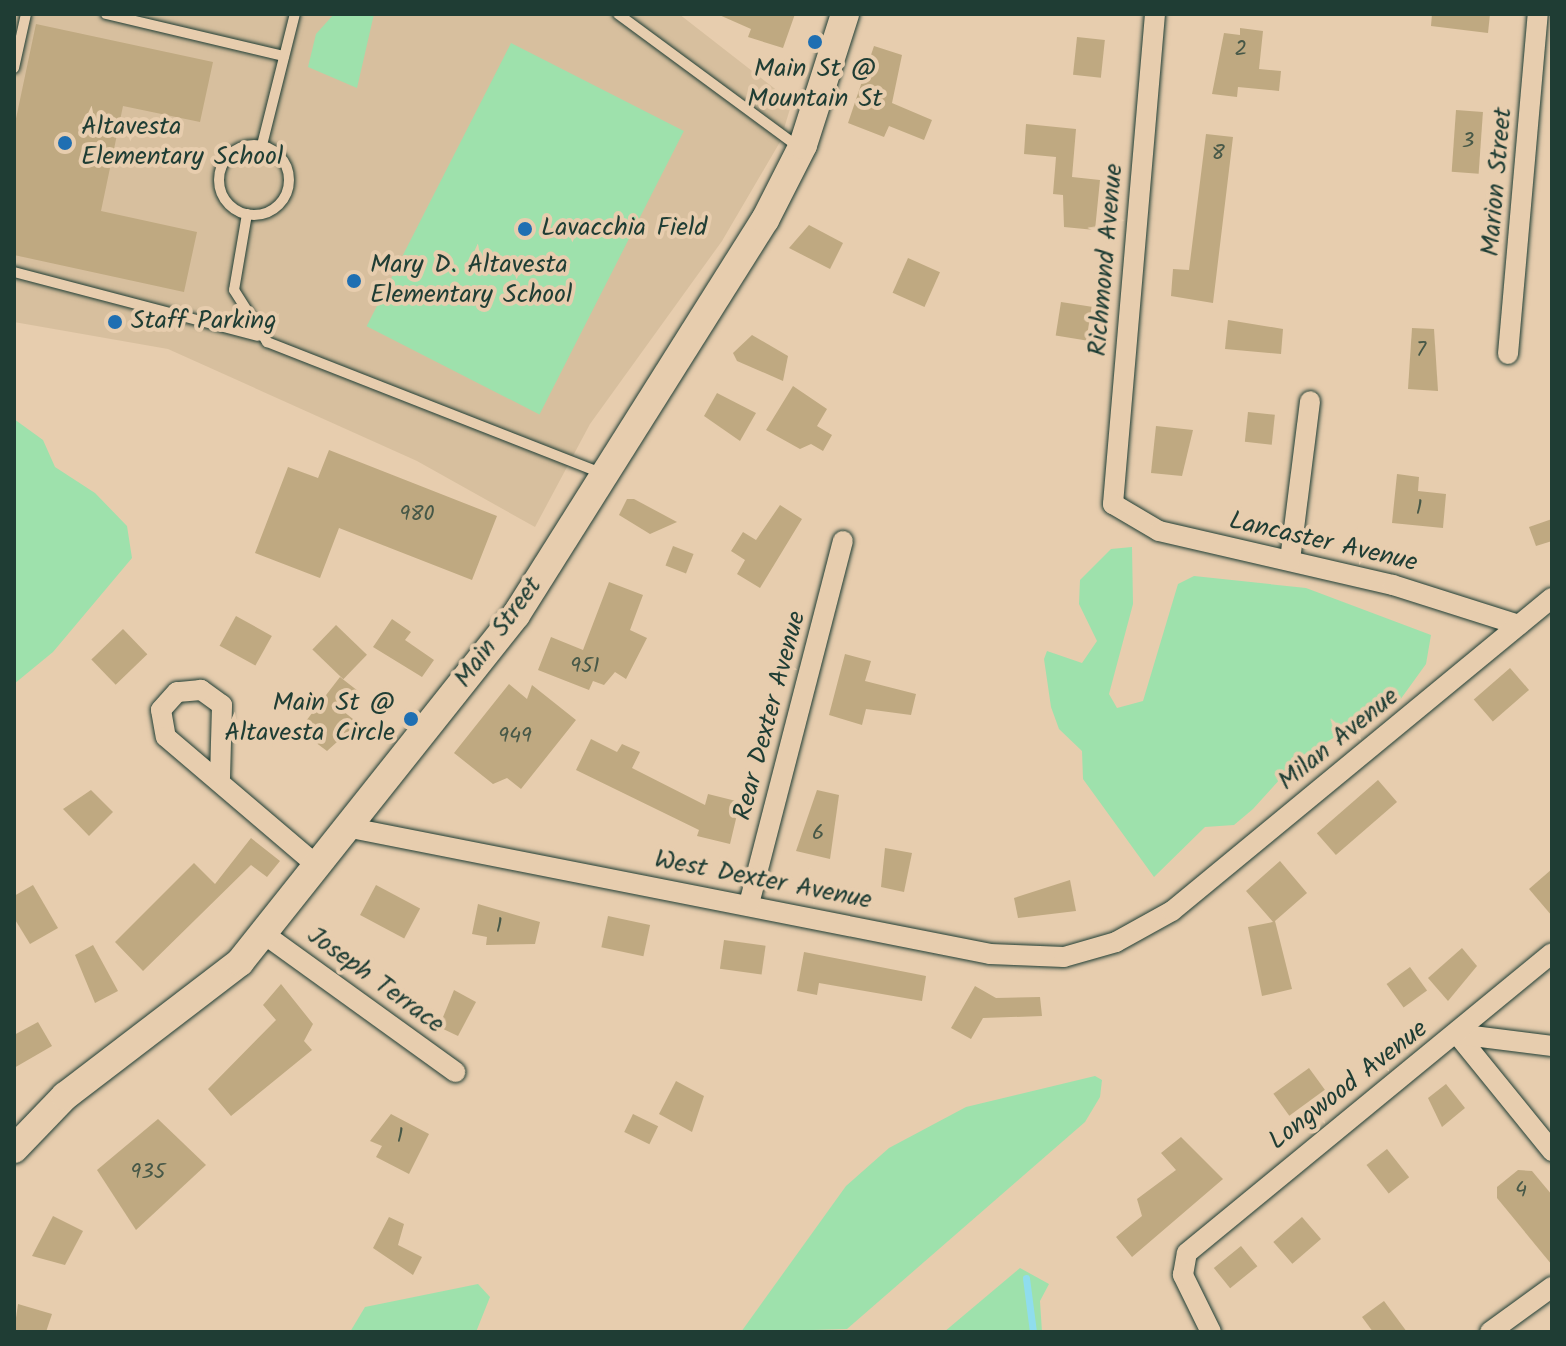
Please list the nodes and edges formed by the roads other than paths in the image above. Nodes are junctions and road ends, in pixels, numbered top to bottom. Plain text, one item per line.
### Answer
1 (26, 14) edge
2 (106, 14) edge
3 (295, 14) edge
4 (618, 14) edge
5 (845, 14) edge
6 (1155, 14) edge
7 (1538, 14) edge
8 (284, 56) junction
9 (14, 68) edge
10 (262, 145) junction
11 (801, 149) junction
12 (247, 214) junction
13 (14, 272) edge
14 (260, 336) junction
15 (1508, 354) dead end
16 (1310, 401) dead end
17 (605, 475) junction
18 (1117, 510) joint
19 (843, 541) dead end
20 (1290, 560) junction
21 (1552, 598) edge
22 (1519, 625) junction
23 (220, 778) dead end
24 (351, 828) junction
25 (319, 867) junction
26 (749, 904) junction
27 (1158, 920) joint
28 (264, 934) junction
29 (1552, 953) edge
30 (1457, 1034) junction
31 (1552, 1046) edge
32 (455, 1072) dead end
33 (14, 1149) edge
34 (1552, 1151) edge
35 (1552, 1287) edge
36 (1211, 1332) edge
37 (1490, 1332) edge

1 - 9 lane
2 - 8 lane
3 - 8 lane
4 - 11 lane
5 - 11 main road, Main Street
6 - 18 street, Richmond Avenue
7 - 15 street, Marion Street
8 - 10 lane
10 - 12 lane
10 - 12 lane
11 - 17 main road, Main Street
12 - 14 lane
13 - 14 lane
14 - 17 lane
16 - 20 street
17 - 24 main road, Main Street
18 - 20 street, Lancaster Avenue
19 - 26 street, Rear Dexter Avenue
20 - 22 street, Lancaster Avenue
21 - 22 street, Milan Avenue
22 - 27 street, Milan Avenue
23 - 25 street
24 - 25 main road, Main Street
24 - 26 street, West Dexter Avenue
25 - 28 main road, Main Street
26 - 27 street, West Dexter Avenue
28 - 32 street, Joseph Terrace
28 - 33 main road, Main Street
29 - 30 street, Longwood Avenue
30 - 31 street
30 - 34 street
30 - 36 street, Longwood Avenue
35 - 37 street

